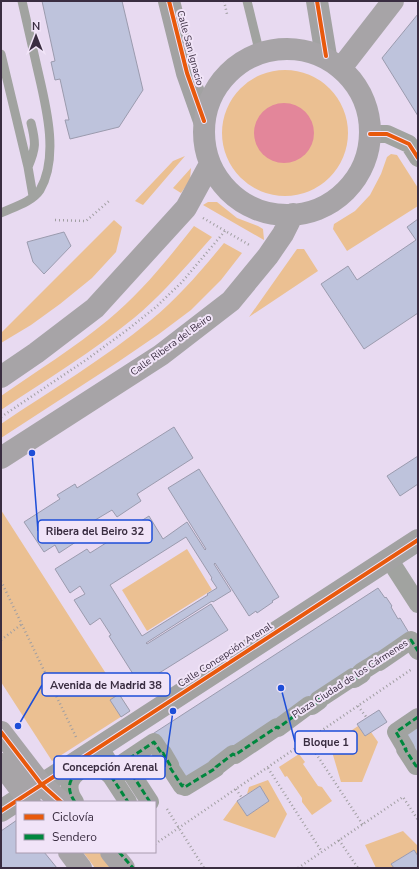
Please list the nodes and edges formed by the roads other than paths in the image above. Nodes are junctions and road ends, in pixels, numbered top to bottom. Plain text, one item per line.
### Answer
1 (22, 1) edge
2 (169, 1) edge
3 (247, 1) edge
4 (317, 1) edge
5 (393, 1) edge
6 (1, 54) edge
7 (260, 54) junction
8 (333, 62) junction
9 (204, 121) junction
10 (31, 123) dead end
11 (370, 134) junction
12 (418, 158) edge
13 (210, 164) junction
14 (28, 167) junction
15 (33, 196) junction
16 (1, 213) edge
17 (293, 214) junction
18 (1, 377) edge
19 (1, 458) edge
20 (418, 540) edge
21 (388, 559) junction
22 (418, 604) edge
23 (418, 651) edge
24 (418, 718) edge
25 (1, 732) edge
26 (102, 744) junction
27 (1, 764) edge
28 (418, 766) edge
29 (32, 794) edge
30 (19, 801) edge
31 (58, 801) edge
32 (74, 801) edge
33 (127, 801) edge
34 (139, 801) edge
35 (155, 801) edge
36 (16, 803) edge
37 (1, 811) edge
38 (112, 853) edge
39 (120, 853) edge
40 (124, 868) edge
41 (133, 868) edge

1 - 15 lane
2 - 9 street, Calle San Ignacio
3 - 7 lane
4 - 8 street
5 - 8 main road
6 - 14 lane
7 - 8 main road
7 - 9 main road
8 - 11 main road
9 - 13 main road
10 - 14 lane
11 - 12 street
11 - 17 main road
13 - 17 main road
13 - 18 main road
14 - 15 lane
15 - 16 lane
17 - 19 main road, Calle Ribera del Beiro
20 - 21 street, Calle Concepción Arenal
21 - 22 street
21 - 26 street, Calle Concepción Arenal
23 - 35 street, Plaza Ciudad de los Cármenes
24 - 28 street
25 - 29 main road
26 - 29 street, Calle Concepción Arenal
26 - 34 lane
27 - 29 main road
29 - 30 street, Calle Concepción Arenal
29 - 31 main road
32 - 33 street
36 - 37 street, Calle Concepción Arenal
38 - 40 main road
39 - 41 street

